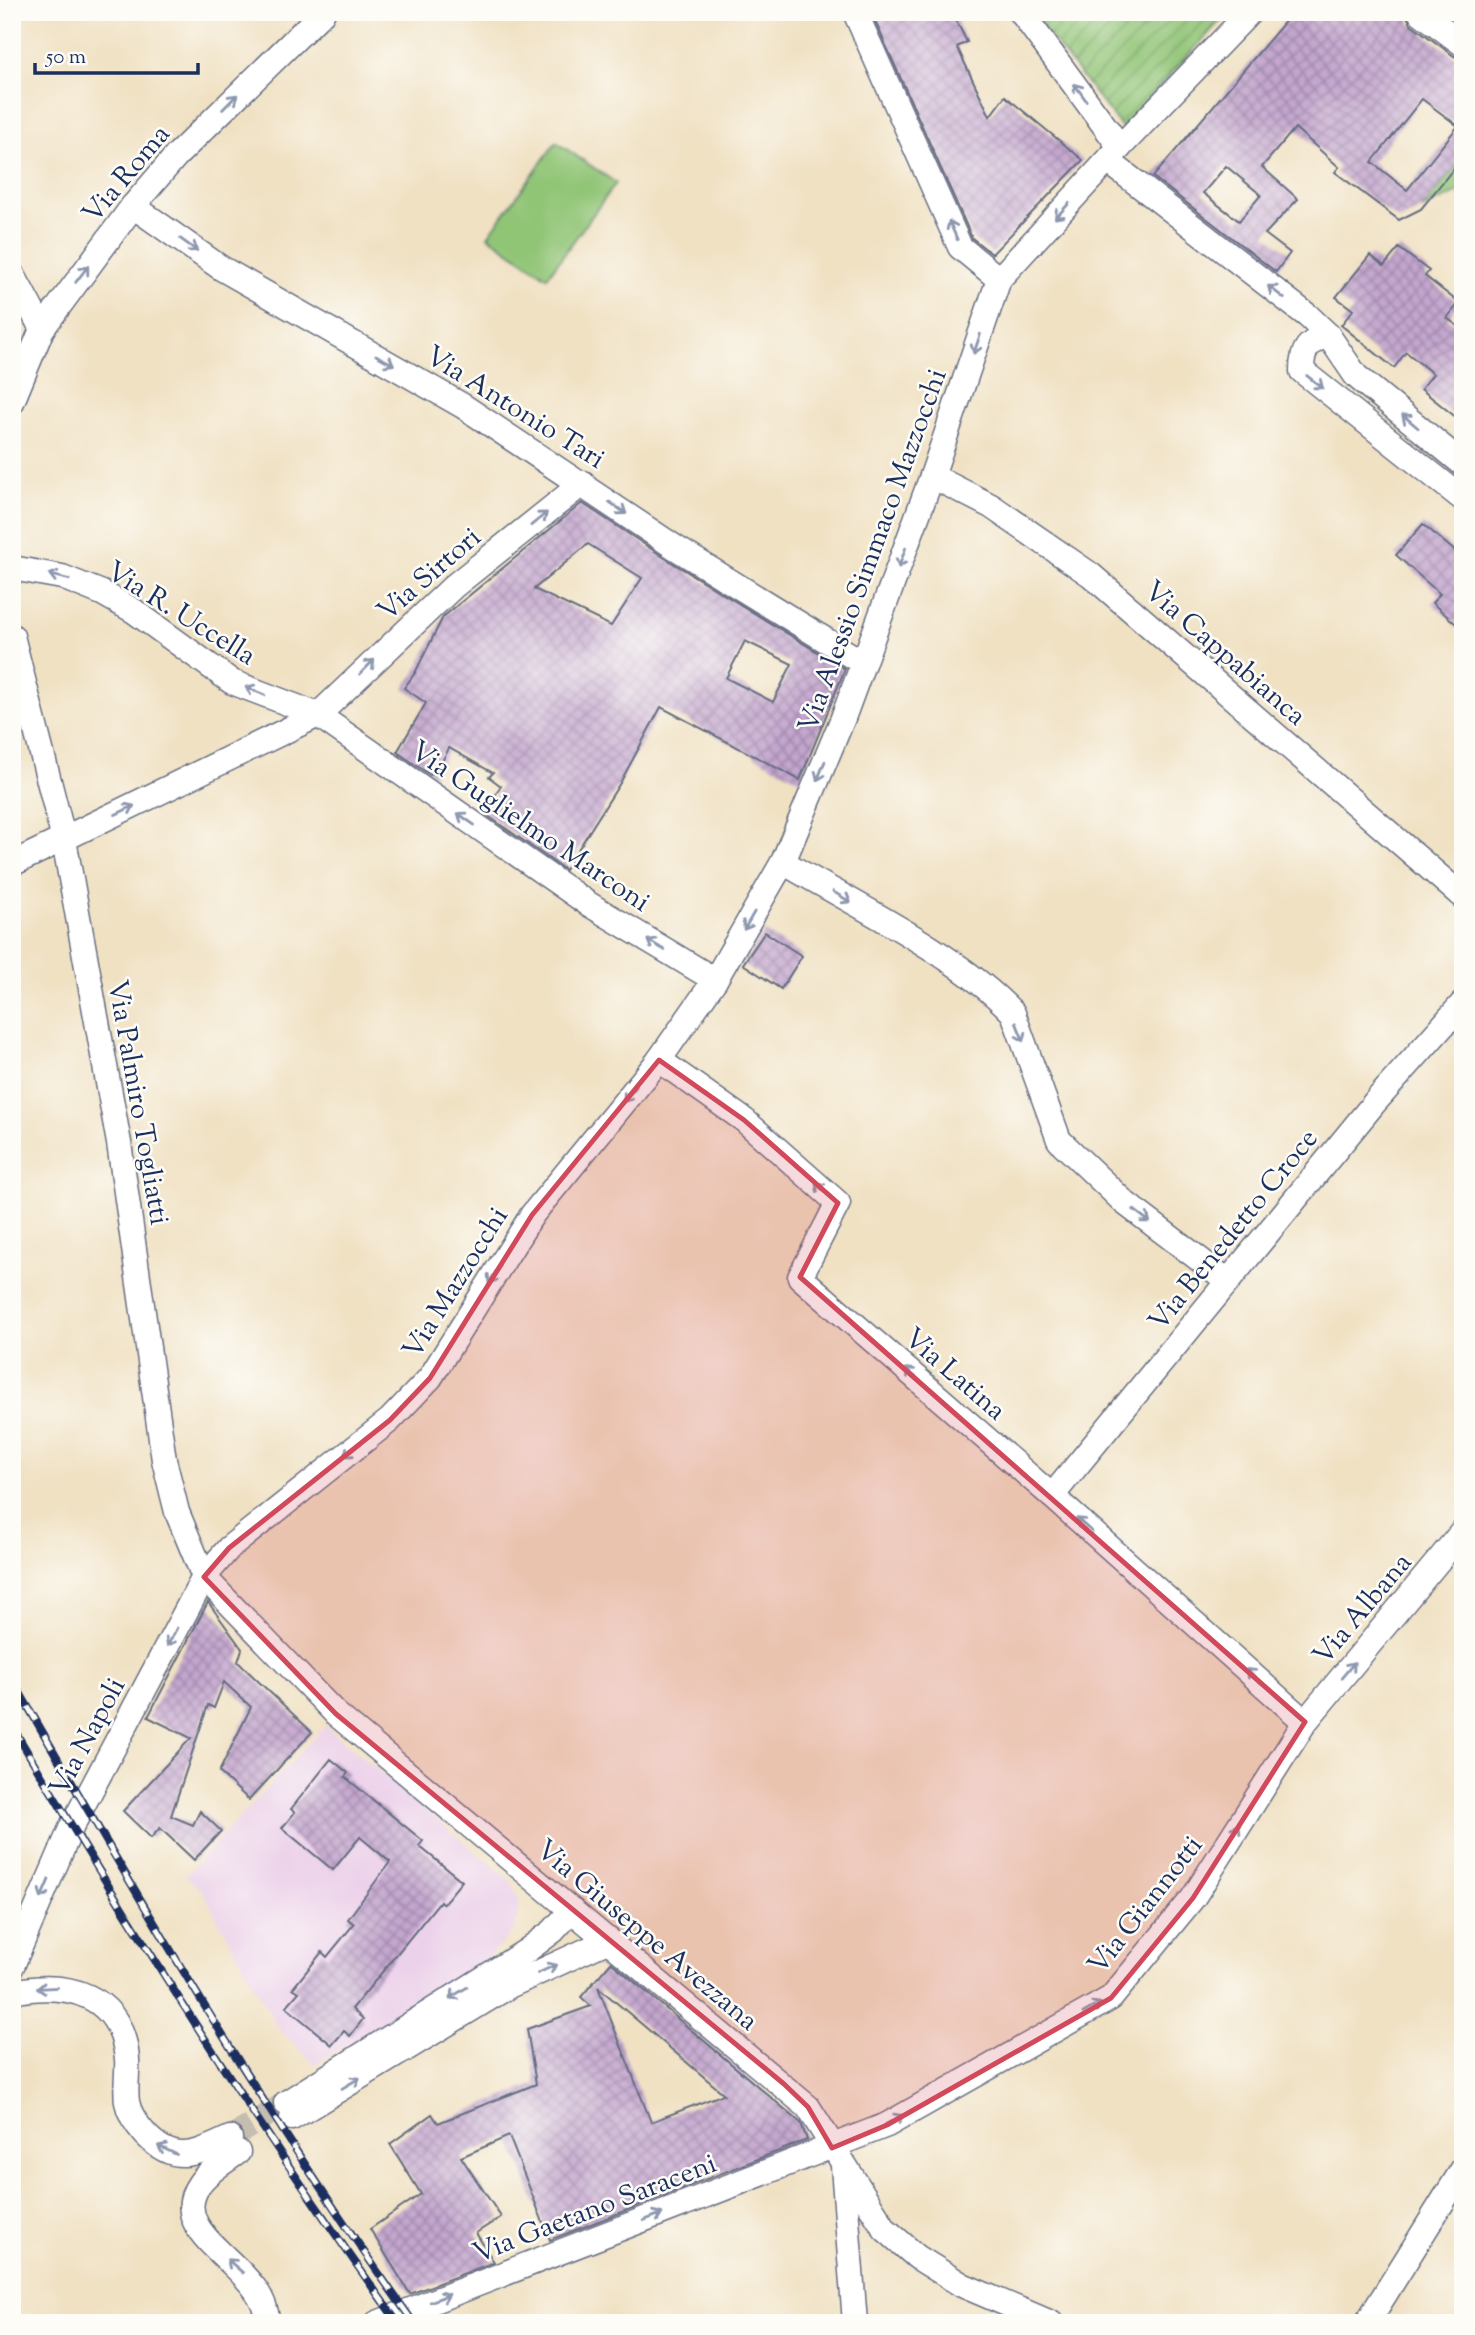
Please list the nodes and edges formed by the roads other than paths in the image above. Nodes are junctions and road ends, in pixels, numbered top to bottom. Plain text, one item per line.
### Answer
1 (323, 12) edge
2 (855, 12) edge
3 (1021, 12) edge
4 (1251, 12) edge
5 (1420, 12) edge
6 (1463, 44) edge
7 (1114, 154) junction
8 (133, 206) junction
9 (12, 273) edge
10 (999, 279) junction
11 (41, 329) junction
12 (1328, 335) junction
13 (12, 401) edge
14 (1463, 464) edge
15 (932, 475) junction
16 (583, 483) junction
17 (1463, 499) edge
18 (12, 568) edge
19 (12, 636) edge
20 (863, 663) junction
21 (318, 715) junction
22 (64, 840) junction
23 (783, 862) junction
24 (12, 864) edge
25 (1463, 897) edge
26 (715, 980) junction
27 (1463, 1003) edge
28 (659, 1060) junction
29 (1228, 1281) junction
30 (1052, 1496) junction
31 (1463, 1531) edge
32 (204, 1577) junction
33 (1305, 1722) junction
34 (572, 1910) junction
35 (609, 1940) junction
36 (12, 1966) edge
37 (12, 1992) edge
38 (837, 2156) junction
39 (1463, 2169) edge
40 (267, 2323) edge
41 (377, 2323) edge
42 (855, 2323) edge
43 (1051, 2323) edge
44 (1367, 2323) edge

8 -> 1 street, Via Roma
10 -> 2 street
7 -> 3 street
4 - 7 street, Via Alessio Simmaco Mazzocchi
5 - 6 street
7 -> 10 street, Via Alessio Simmaco Mazzocchi
12 -> 7 street
11 -> 8 street, Via Roma
8 -> 16 street, Via Antonio Tari
9 - 11 street
10 -> 15 street, Via Alessio Simmaco Mazzocchi
11 - 13 street, Via Roma
14 -> 12 street
12 -> 17 street
15 -> 20 street, Via Alessio Simmaco Mazzocchi
15 - 25 street, Via Cappabianca
16 -> 20 street, Via Antonio Tari
21 -> 16 street, Via Sirtori
21 -> 18 street, Via R. Uccella
19 - 22 street, Via Palmiro Togliatti
20 -> 23 street, Via Alessio Simmaco Mazzocchi
22 -> 21 street, Via Sirtori
26 -> 21 street, Via Guglielmo Marconi
22 - 24 street, Via Sirtori
22 - 32 street, Via Palmiro Togliatti
23 -> 26 street, Via Alessio Simmaco Mazzocchi
23 -> 29 street
26 - 28 street, Via Mazzocchi
27 - 29 street, Via Benedetto Croce
30 -> 28 street, Via Latina
28 -> 32 street, Via Mazzocchi
29 - 30 street, Via Benedetto Croce
33 -> 30 street, Via Latina
33 -> 31 street, Via Albana
32 - 34 street, Via Giuseppe Avezzana
32 -> 36 street, Via Napoli
38 -> 33 street, Via Giannotti
34 - 35 street, Via Giuseppe Avezzana
34 -> 35 street
35 - 38 street, Via Giuseppe Avezzana
40 -> 37 street
41 -> 38 street, Via Gaetano Saraceni
38 - 42 street
38 - 43 street, Via Giuseppe Avezzana
39 - 44 street

